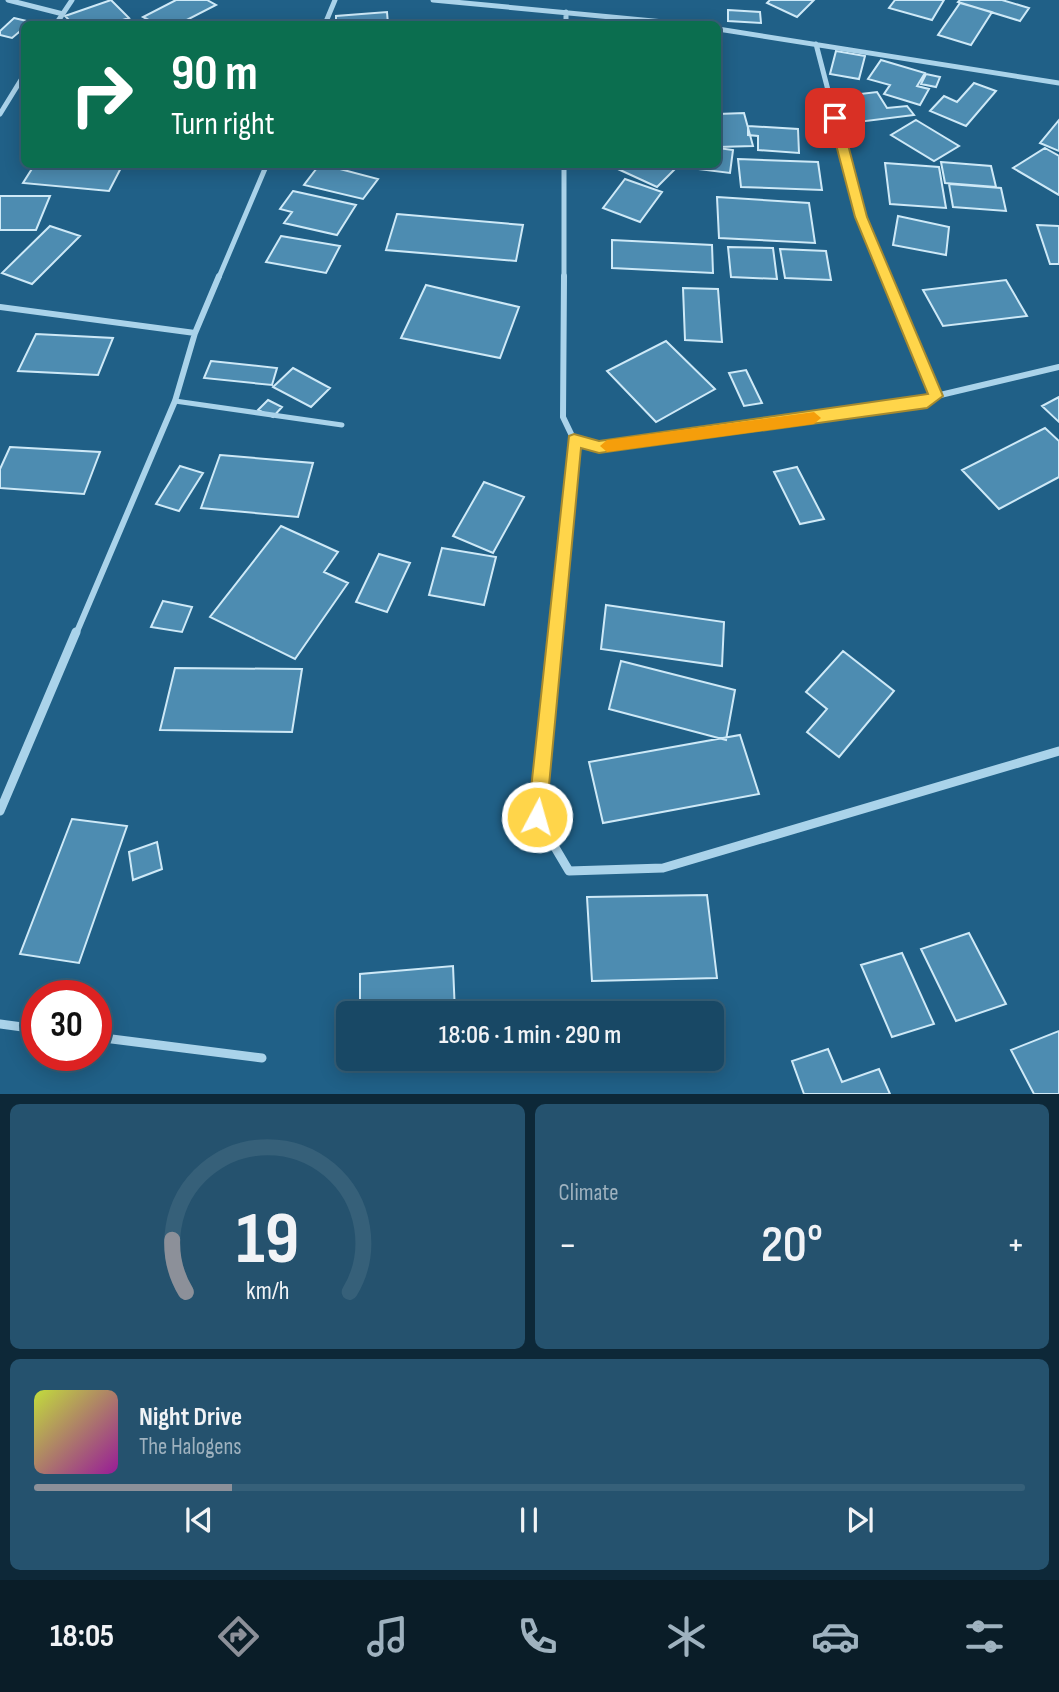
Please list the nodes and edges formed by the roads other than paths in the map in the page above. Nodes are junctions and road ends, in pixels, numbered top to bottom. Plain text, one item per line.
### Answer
1 (8, 0) edge
2 (72, 0) edge
3 (335, 0) edge
4 (433, 0) edge
5 (566, 12) junction
6 (63, 14) junction
7 (58, 21) edge
8 (326, 21) edge
9 (566, 21) edge
10 (655, 21) edge
11 (721, 29) edge
12 (816, 44) junction
13 (21, 80) edge
14 (1059, 83) edge
15 (0, 114) edge
16 (265, 168) edge
17 (564, 168) edge
18 (0, 307) edge
19 (195, 332) junction
20 (1059, 367) edge
21 (936, 396) junction
22 (175, 401) junction
23 (342, 425) dead end
24 (574, 440) junction
25 (1059, 751) edge
26 (0, 811) edge
27 (0, 1024) edge
28 (21, 1027) edge
29 (112, 1039) edge
30 (262, 1058) dead end

1 - 6 street
2 - 6 street
3 - 8 street
4 - 5 street
5 - 9 street
5 - 10 street
6 - 7 street
11 - 12 street
12 - 14 street
12 - 21 street
13 - 15 street
16 - 19 street
17 - 24 street
18 - 19 street
19 - 22 street
20 - 21 street
21 - 24 street
22 - 23 lane
22 - 26 street
24 - 25 street
27 - 28 street
29 - 30 street

